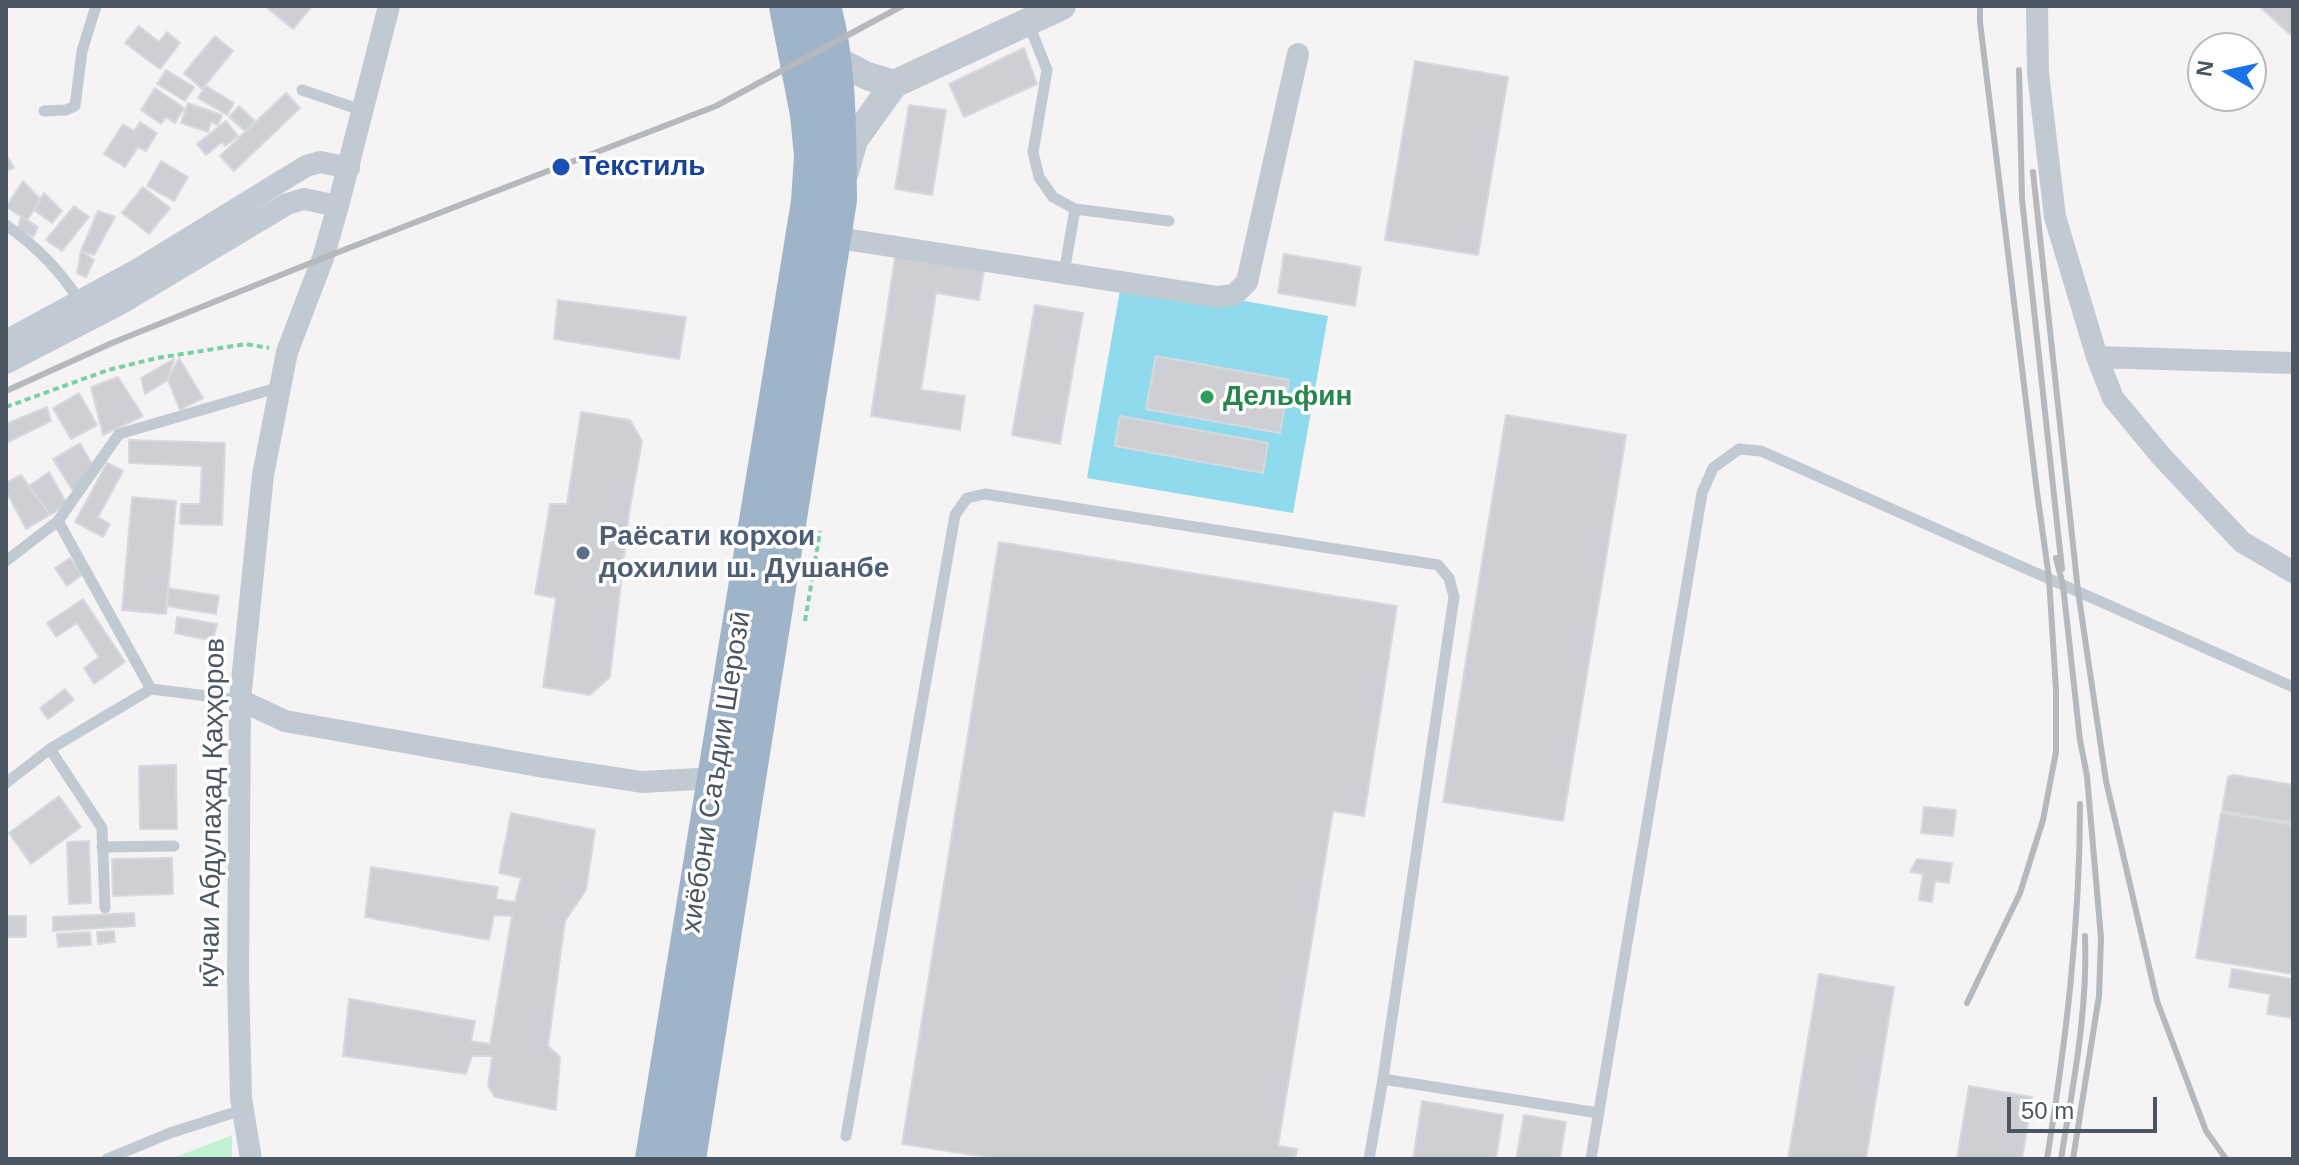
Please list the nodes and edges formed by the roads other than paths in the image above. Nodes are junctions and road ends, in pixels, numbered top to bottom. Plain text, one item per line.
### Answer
1 (96, 6) edge
2 (389, 6) edge
3 (788, 6) edge
4 (822, 6) edge
5 (1062, 6) edge
6 (2037, 6) edge
7 (1028, 22) junction
8 (1298, 54) dead end
9 (833, 58) junction
10 (894, 84) junction
11 (302, 90) dead end
12 (44, 111) dead end
13 (364, 111) junction
14 (349, 168) junction
15 (838, 200) junction
16 (338, 206) junction
17 (1075, 209) junction
18 (1169, 221) dead end
19 (6, 225) edge
20 (832, 237) junction
21 (1064, 273) junction
22 (81, 302) junction
23 (6, 341) edge
24 (2097, 357) junction
25 (6, 363) edge
26 (2293, 363) edge
27 (280, 387) junction
28 (58, 521) junction
29 (6, 561) edge
30 (2293, 572) edge
31 (2293, 687) edge
32 (151, 689) junction
33 (240, 700) junction
34 (50, 749) junction
35 (716, 778) junction
36 (6, 783) edge
37 (174, 846) dead end
38 (102, 847) junction
39 (105, 908) dead end
40 (1383, 1079) junction
41 (242, 1110) junction
42 (1598, 1113) junction
43 (846, 1136) dead end
44 (107, 1159) edge
45 (251, 1159) edge
46 (654, 1159) edge
47 (687, 1159) edge
48 (1369, 1159) edge
49 (1591, 1159) edge

1 - 12 lane
2 - 13 street, кӯчаи Абдулаҳад Қаҳҳоров
3 - 35 highway, хиёбони Саъдии Шерозӣ
4 - 9 highway, хиёбони Саъдии Шерозӣ
5 - 7 street
6 - 24 street
7 - 10 street
7 - 17 lane
8 - 21 street
9 - 10 street
9 - 15 highway, хиёбони Саъдии Шерозӣ
10 - 15 street
11 - 13 lane
13 - 14 street, кӯчаи Абдулаҳад Қаҳҳоров
14 - 16 street, кӯчаи Абдулаҳад Қаҳҳоров
14 - 22 street
15 - 20 highway, хиёбони Саъдии Шерозӣ
16 - 25 street
16 - 27 street, кӯчаи Абдулаҳад Қаҳҳоров
17 - 18 lane
17 - 21 lane
19 - 22 lane
20 - 21 street
20 - 47 highway, хиёбони Саъдии Шерозӣ
22 - 23 street
24 - 26 street
24 - 30 street
27 - 28 lane
27 - 33 street, кӯчаи Абдулаҳад Қаҳҳоров
28 - 29 lane
28 - 32 lane
31 - 42 lane
32 - 33 lane
32 - 34 lane
33 - 35 street
33 - 41 street, кӯчаи Абдулаҳад Қаҳҳоров
34 - 36 lane
34 - 38 lane
35 - 46 highway, хиёбони Саъдии Шерозӣ
37 - 38 lane
38 - 39 lane
40 - 42 lane
40 - 43 lane
40 - 48 lane
41 - 44 lane
41 - 45 street, кӯчаи Абдулаҳад Қаҳҳоров
42 - 49 lane

